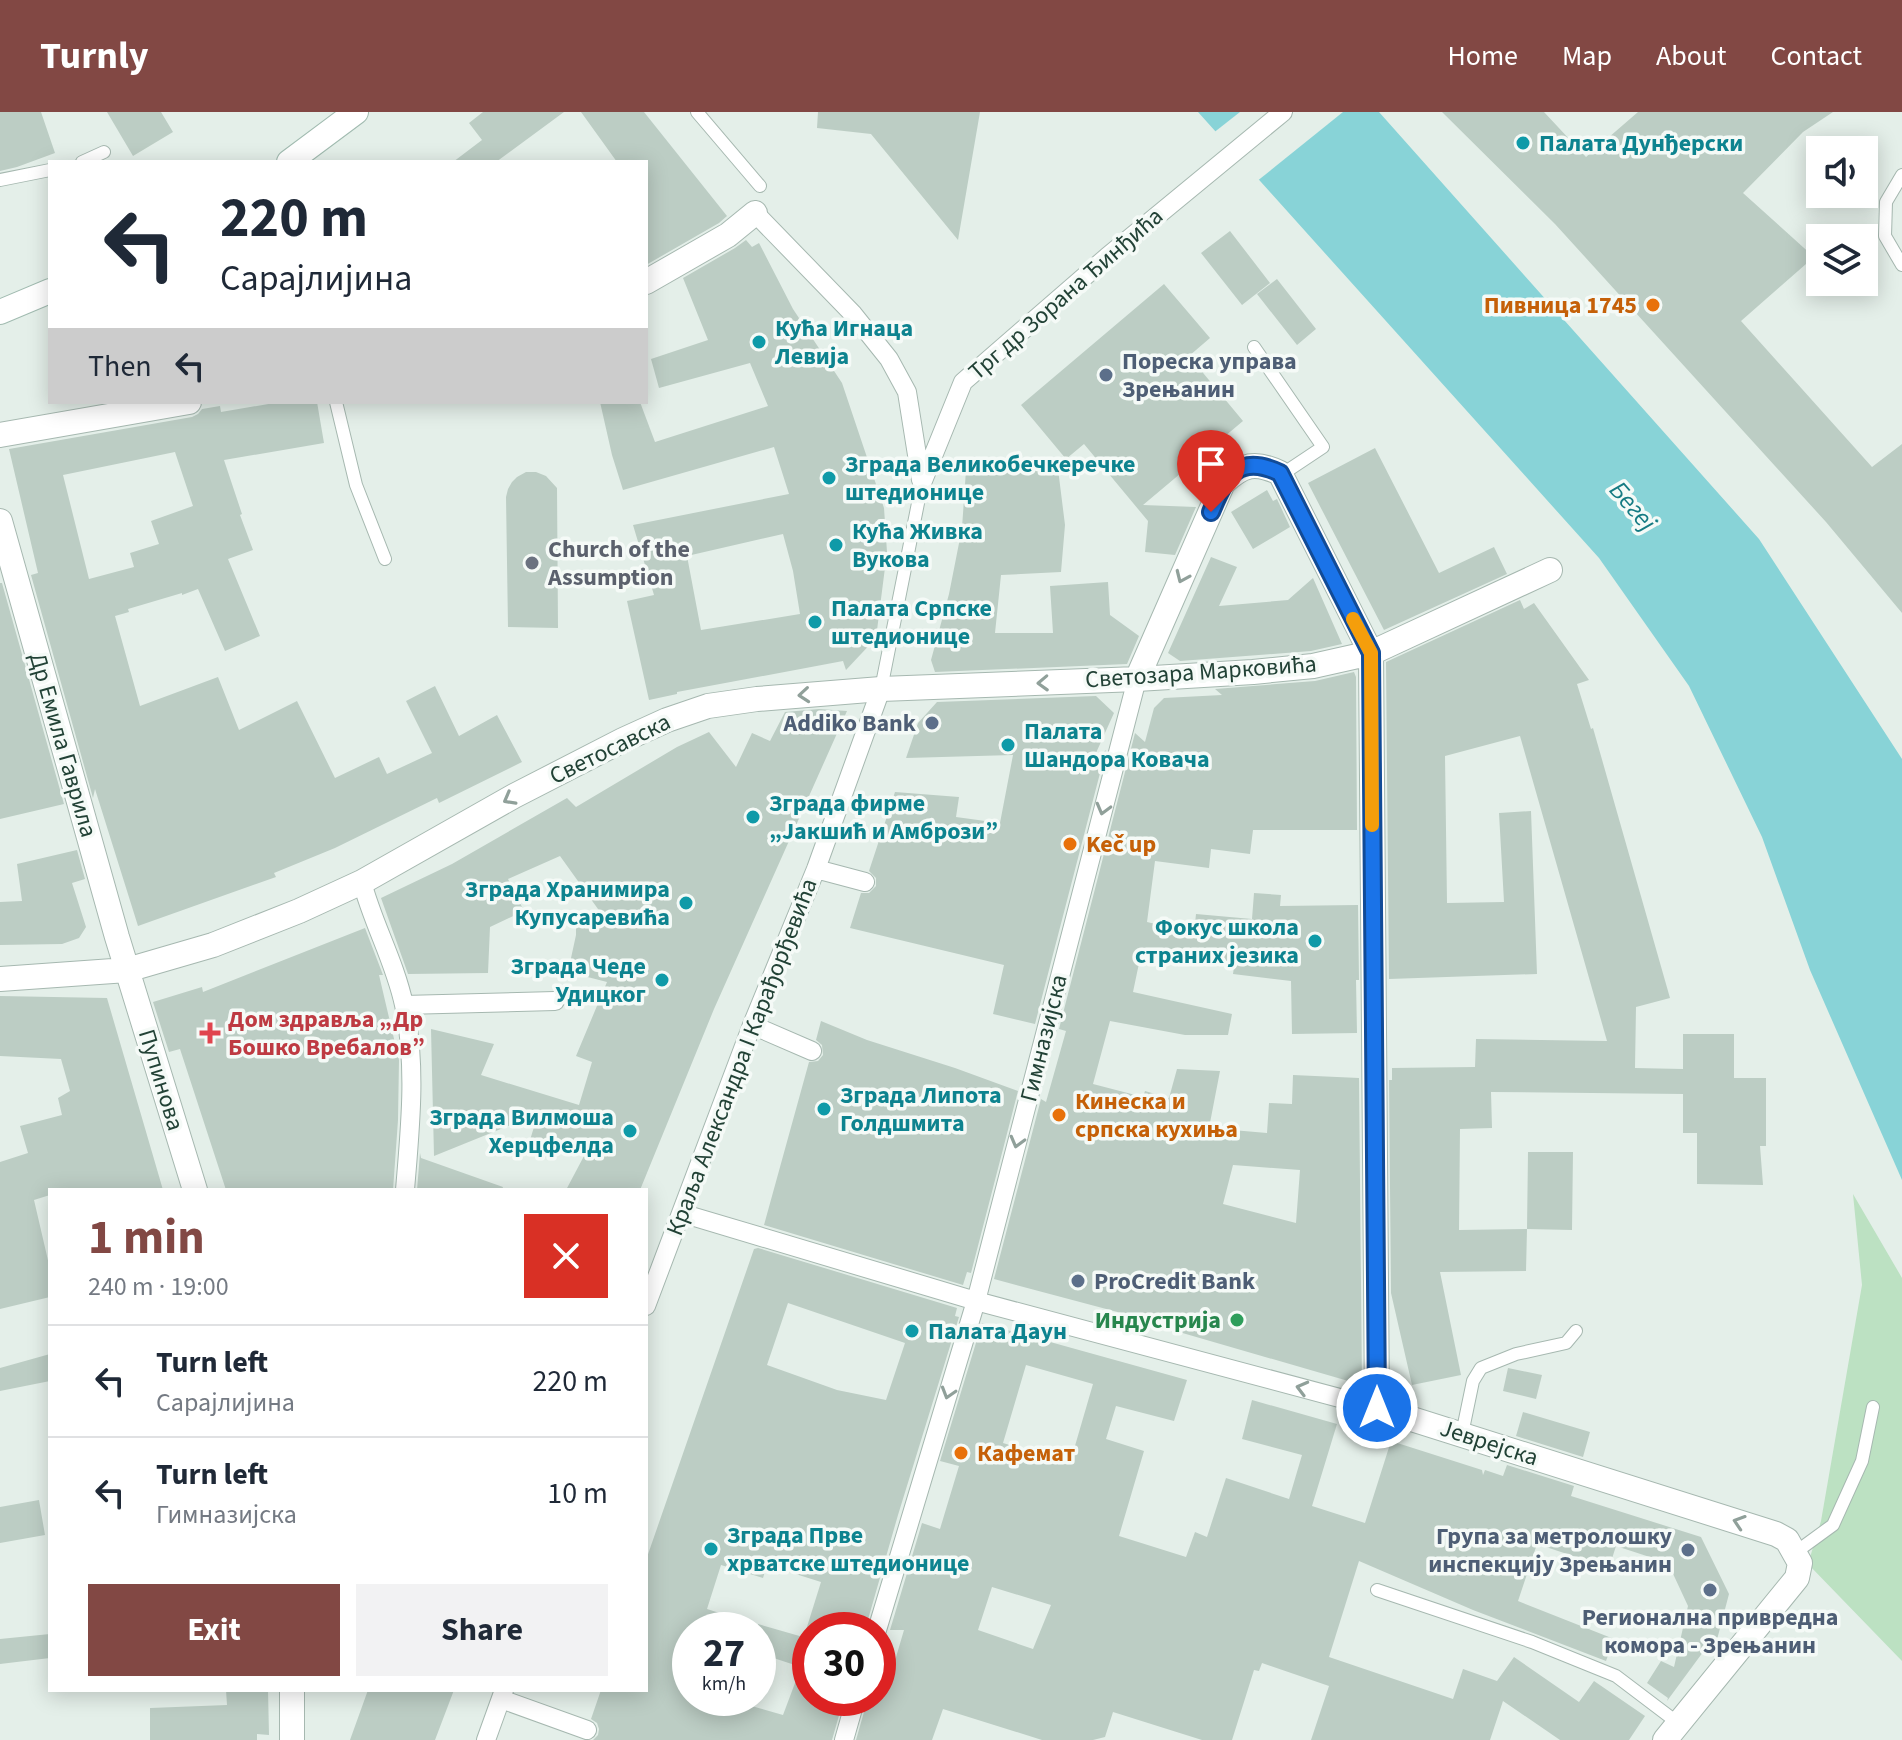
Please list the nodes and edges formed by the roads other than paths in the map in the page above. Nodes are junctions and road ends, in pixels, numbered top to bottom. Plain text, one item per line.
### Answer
1 (356, 112) edge
2 (697, 112) edge
3 (1283, 112) edge
4 (104, 152) dead end
5 (86, 160) edge
6 (292, 160) edge
7 (48, 170) edge
8 (1902, 175) edge
9 (0, 180) edge
10 (760, 186) dead end
11 (755, 213) joint
12 (1902, 265) edge
13 (648, 281) edge
14 (48, 292) edge
15 (0, 312) edge
16 (1254, 347) dead end
17 (178, 404) edge
18 (336, 404) edge
19 (0, 435) edge
20 (1281, 475) junction
21 (922, 483) junction
22 (0, 521) edge
23 (385, 559) dead end
24 (1550, 570) dead end
25 (1371, 653) junction
26 (1137, 679) junction
27 (881, 689) junction
28 (816, 869) junction
29 (362, 882) junction
30 (865, 882) dead end
31 (127, 970) junction
32 (0, 979) edge
33 (555, 1001) dead end
34 (404, 1005) junction
35 (752, 1025) junction
36 (812, 1051) dead end
37 (194, 1188) edge
38 (405, 1188) edge
39 (681, 1213) junction
40 (648, 1301) edge
41 (976, 1301) junction
42 (1576, 1331) dead end
43 (1873, 1407) dead end
44 (1377, 1408) junction
45 (1462, 1434) junction
46 (1798, 1558) junction
47 (1377, 1590) dead end
48 (882, 1612) edge
49 (292, 1692) edge
50 (503, 1695) edge
51 (851, 1716) edge
52 (587, 1730) dead end
53 (1672, 1732) edge
54 (292, 1740) edge
55 (486, 1740) edge
56 (844, 1740) edge

1 - 6 street
2 - 10 lane
3 - 21 street, Трг др Зорана Ђинђића
4 - 5 lane
7 - 9 lane
8 - 12 lane
11 - 13 street
11 - 21 street
14 - 15 street
16 - 20 lane
17 - 19 street
18 - 23 lane
20 - 25 street
20 -> 26 street, Гимназијска
21 - 27 lane, Краља Александра I Карађорђевића
22 - 31 street, Др Емила Гаврила
24 - 25 street, Светозара Марковића
25 - 26 street, Светозара Марковића
25 - 44 street
26 -> 27 street, Светозара Марковића
26 -> 41 street, Гимназијска
27 - 28 street, Краља Александра I Карађорђевића
27 -> 29 street, Светосавска
28 - 30 street
28 - 35 street, Краља Александра I Карађорђевића
29 - 31 street, Светосавска
29 - 34 street
31 - 32 street, Светосавска
31 - 37 street, Пупинова
33 - 34 street
34 - 38 street
35 - 36 street
35 - 39 street, Краља Александра I Карађорђевића
39 - 40 street, Краља Александра I Карађорђевића
39 - 41 street, Јеврејска
44 -> 41 street, Јеврејска
41 -> 48 street, Гимназијска
42 - 45 lane
43 - 46 lane
44 - 45 street, Јеврејска
46 -> 45 street, Јеврејска
46 - 53 street
47 - 53 lane
49 - 54 street
50 - 52 street
50 - 55 street
51 - 56 street

